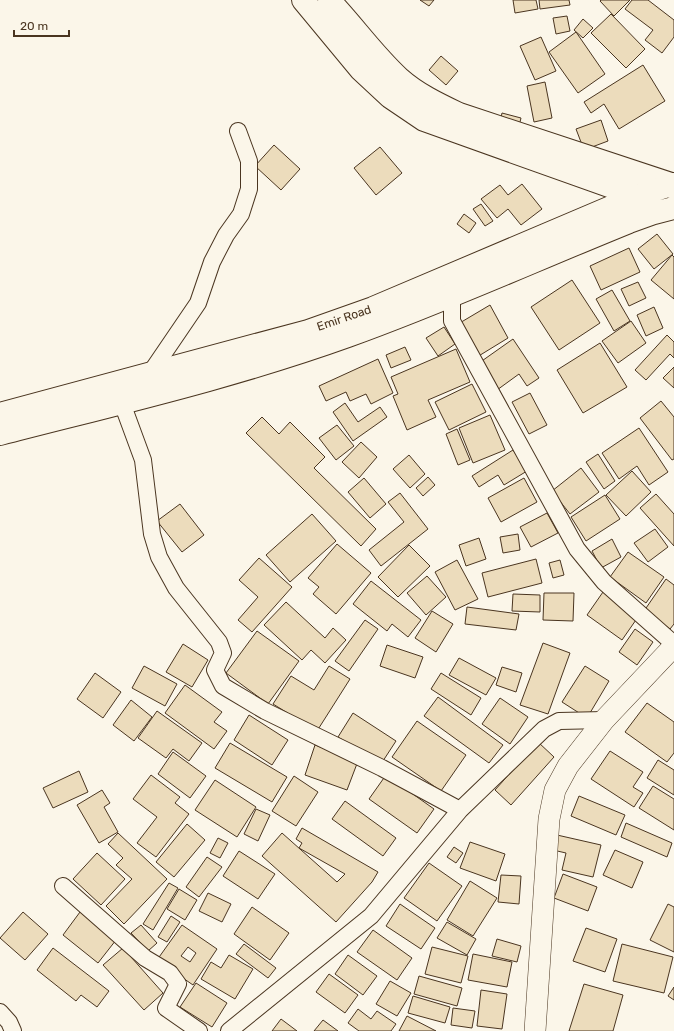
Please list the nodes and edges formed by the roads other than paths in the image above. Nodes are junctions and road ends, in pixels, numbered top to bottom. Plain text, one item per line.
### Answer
1 (303, 0) edge
2 (329, 0) edge
3 (238, 131) dead end
4 (673, 185) edge
5 (637, 196) junction
6 (664, 210) edge
7 (452, 295) junction
8 (149, 375) junction
9 (122, 403) junction
10 (0, 414) edge
11 (0, 434) edge
12 (674, 645) edge
13 (604, 720) junction
14 (460, 810) junction
15 (63, 886) dead end
16 (0, 1012) edge
17 (13, 1031) edge
18 (199, 1031) edge
19 (230, 1031) edge
20 (535, 1031) edge

1 - 5 main road
2 - 4 main road
3 - 8 street
4 - 5 main road, Emir Road
5 - 6 main road
5 - 8 main road, Emir Road
6 - 7 main road, Emir Road
7 - 9 main road, Emir Road
7 - 12 street
8 - 10 main road, Emir Road
9 - 11 main road, Emir Road
9 - 14 street
12 - 13 street
13 - 14 street
13 - 20 street
14 - 19 street
15 - 18 street
16 - 17 street

